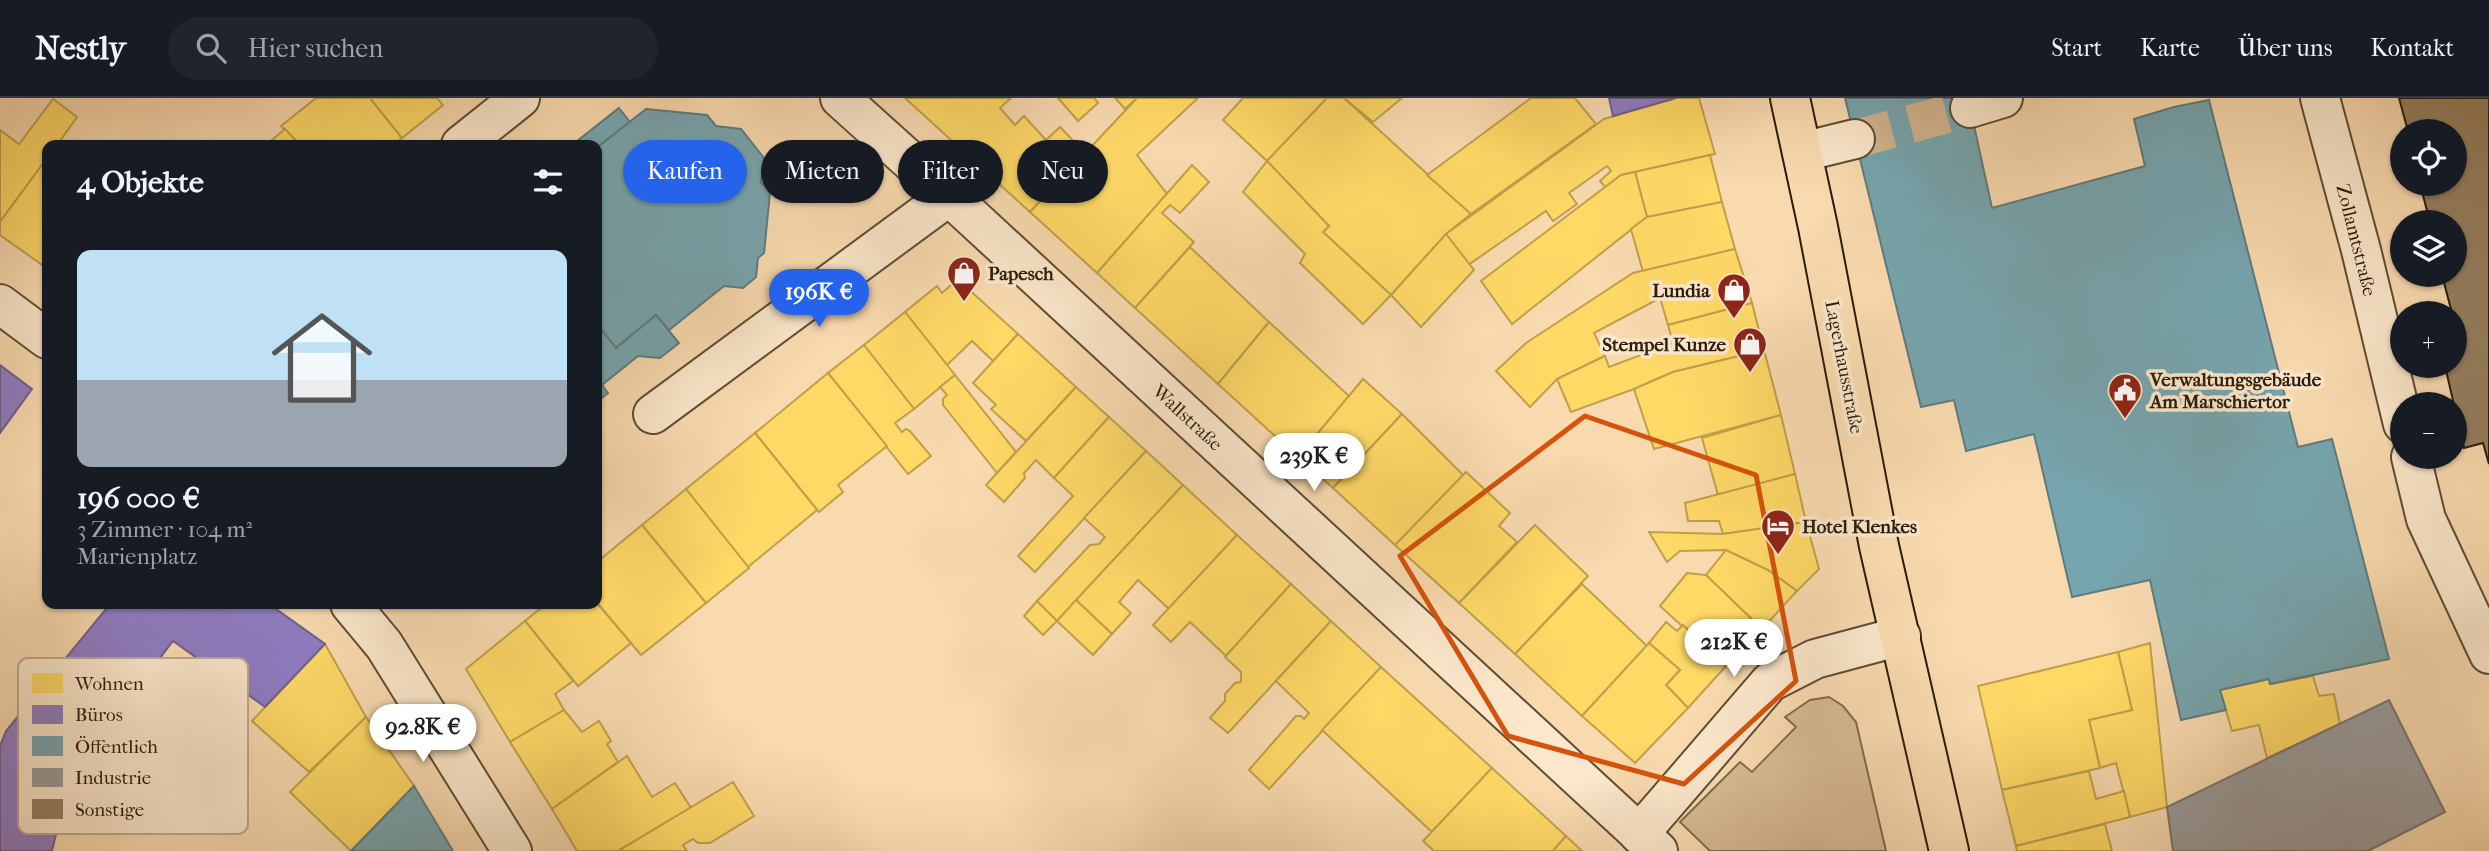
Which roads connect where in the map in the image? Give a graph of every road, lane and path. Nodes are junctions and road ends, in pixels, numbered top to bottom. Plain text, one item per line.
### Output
1 (520, 98) edge
2 (840, 98) edge
3 (1790, 98) edge
4 (2320, 98) edge
5 (1855, 139) tunnel mouth
6 (467, 140) edge
7 (898, 150) edge
8 (1802, 152) junction
9 (939, 203) edge
10 (957, 203) edge
11 (0, 304) edge
12 (42, 335) edge
13 (2395, 392) edge
14 (653, 414) dead end
15 (2414, 469) edge
16 (355, 609) edge
17 (1901, 636) junction
18 (2489, 654) edge
19 (1649, 842) edge
20 (512, 851) edge
21 (1950, 851) edge

1 - 6 street
2 - 7 street, Wallstraße
3 - 8 main road, Lagerhausstraße
4 - 13 street, Zollamtstraße
5 - 8 street
8 - 17 main road, Lagerhausstraße
9 - 14 street
10 - 19 street, Wallstraße
11 - 12 street
15 - 18 street
16 - 20 street
17 - 19 street
17 - 21 main road, Lagerhausstraße

